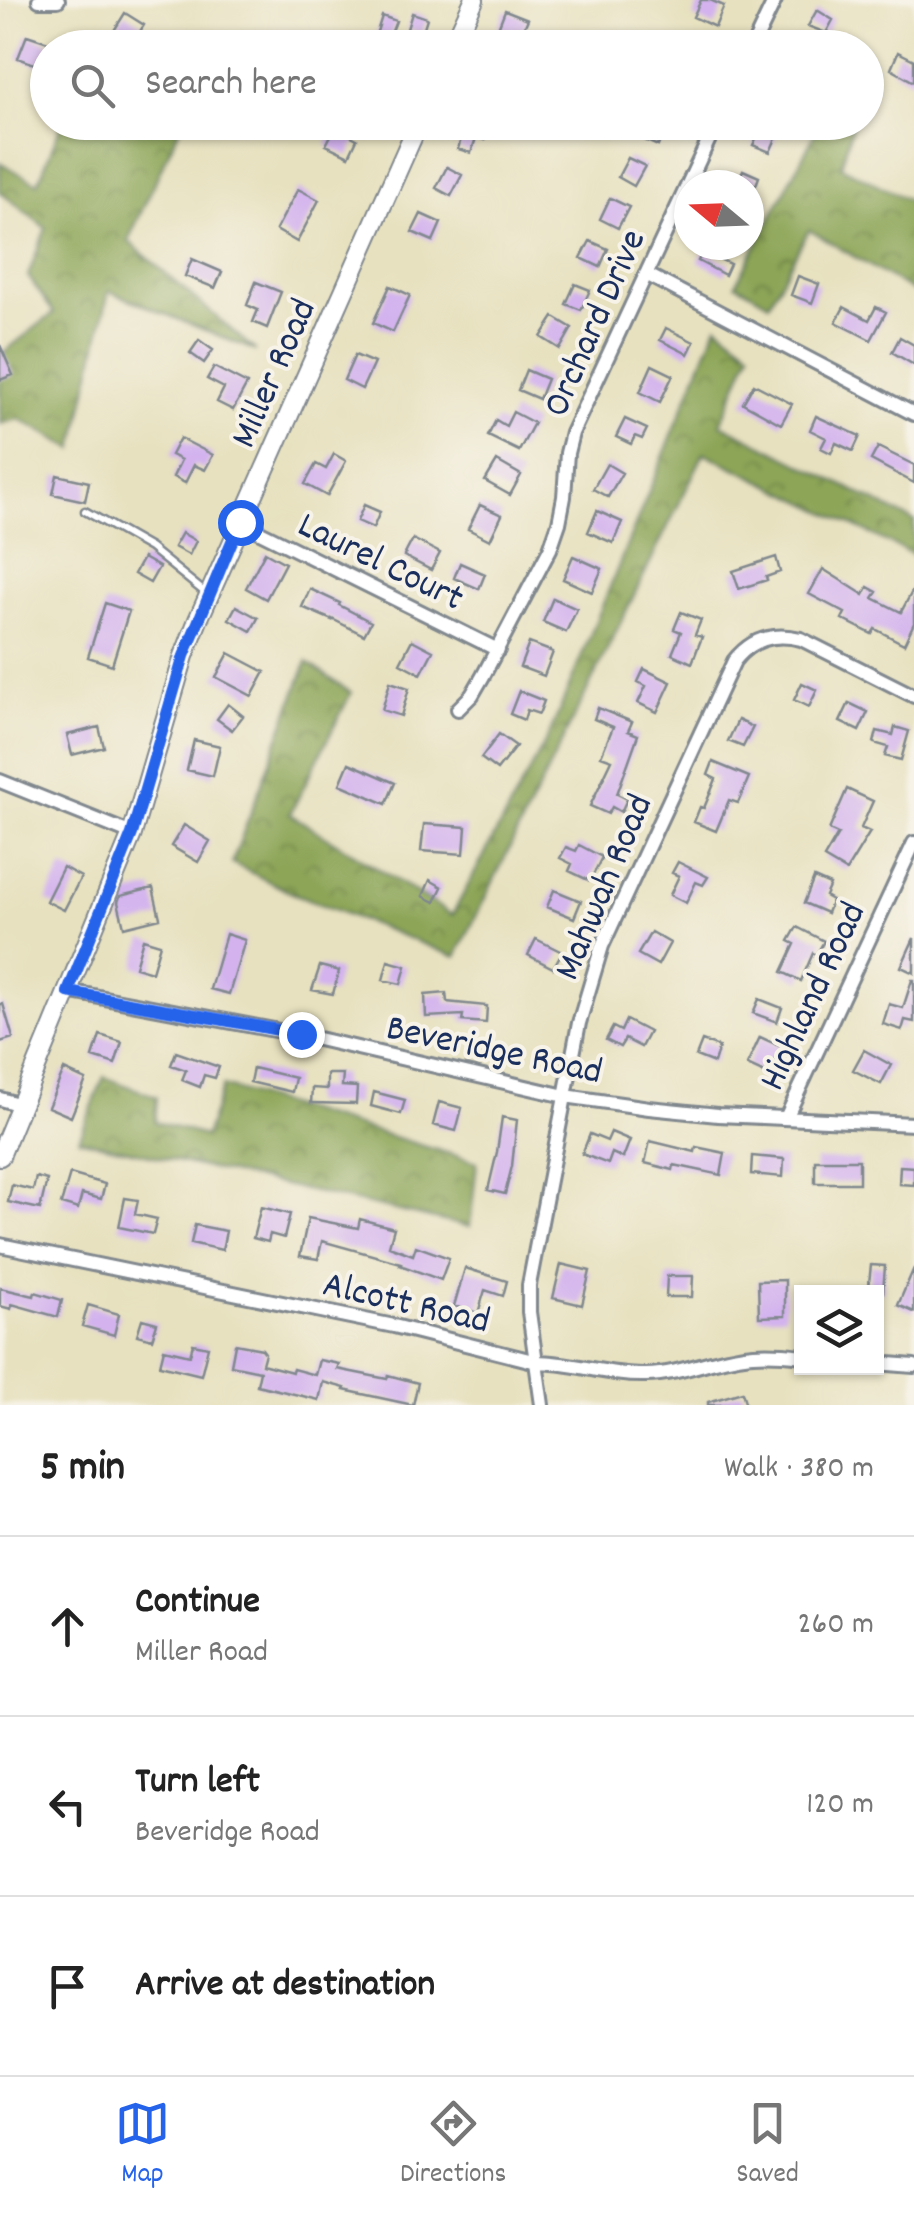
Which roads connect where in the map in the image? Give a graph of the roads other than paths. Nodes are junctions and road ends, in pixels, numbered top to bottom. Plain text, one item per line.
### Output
1 (39, 0) edge
2 (58, 0) edge
3 (474, 0) edge
4 (775, 0) edge
5 (460, 30) edge
6 (761, 30) edge
7 (411, 140) edge
8 (709, 140) edge
9 (646, 274) junction
10 (914, 414) edge
11 (85, 512) dead end
12 (240, 522) junction
13 (209, 596) junction
14 (498, 650) junction
15 (914, 696) edge
16 (458, 709) dead end
17 (0, 781) edge
18 (132, 834) junction
19 (914, 843) edge
20 (68, 992) junction
21 (565, 1096) junction
22 (0, 1098) edge
23 (21, 1105) junction
24 (786, 1118) junction
25 (914, 1124) edge
26 (0, 1156) edge
27 (0, 1246) edge
28 (794, 1356) edge
29 (538, 1362) junction
30 (884, 1364) edge
31 (914, 1366) edge
32 (542, 1405) edge

1 - 2 street
3 - 5 street
4 - 6 street
7 - 12 street, Miller Road
8 - 9 street, Orchard Drive
9 - 10 street
9 - 14 street, Orchard Drive
11 - 13 lane
12 - 13 street, Miller Road
12 - 14 street, Laurel Court
13 - 18 street, Miller Road
14 - 16 street, Orchard Drive
15 - 21 street, Mahwah Road
17 - 18 street
18 - 20 street, Miller Road
19 - 24 street, Highland Road
20 - 21 street, Beveridge Road
20 - 23 street, Miller Road
21 - 24 street, Beveridge Road
21 - 29 street, Mahwah Road
22 - 23 street
23 - 26 street, Miller Road
24 - 25 street, Beveridge Road
27 - 29 street, Alcott Road
28 - 29 street, Alcott Road
29 - 32 street, Mahwah Road
30 - 31 street

